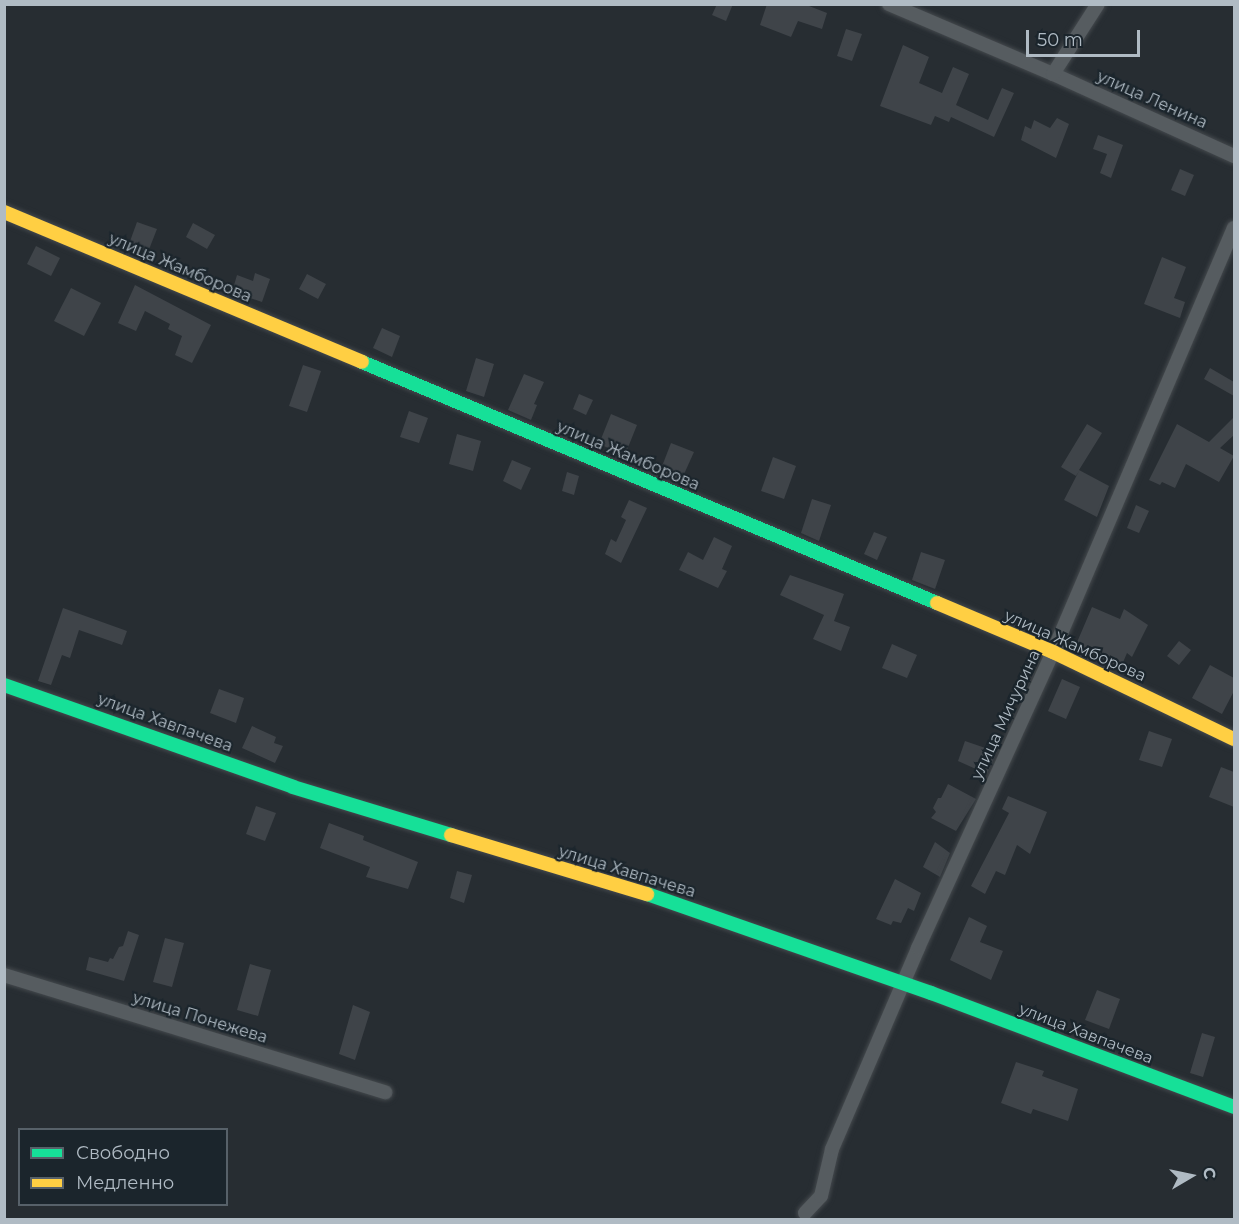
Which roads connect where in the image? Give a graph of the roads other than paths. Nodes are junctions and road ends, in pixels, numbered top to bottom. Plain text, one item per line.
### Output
1 (889, 4) edge
2 (1098, 4) edge
3 (1053, 74) junction
4 (1234, 156) edge
5 (4, 212) edge
6 (1234, 228) edge
7 (1053, 652) junction
8 (4, 685) edge
9 (1234, 739) edge
10 (4, 975) edge
11 (903, 983) junction
12 (385, 1092) dead end
13 (1234, 1107) edge
14 (806, 1213) dead end

1 - 3 street, улица Ленина
2 - 3 street
3 - 4 street, улица Ленина
5 - 7 street, улица Жамборова
6 - 7 street, улица Мичурина
7 - 9 street, улица Жамборова
7 - 11 street, улица Мичурина
8 - 11 street, улица Хавпачева
10 - 12 street, улица Понежева
11 - 13 street, улица Хавпачева
11 - 14 street, улица Мичурина

